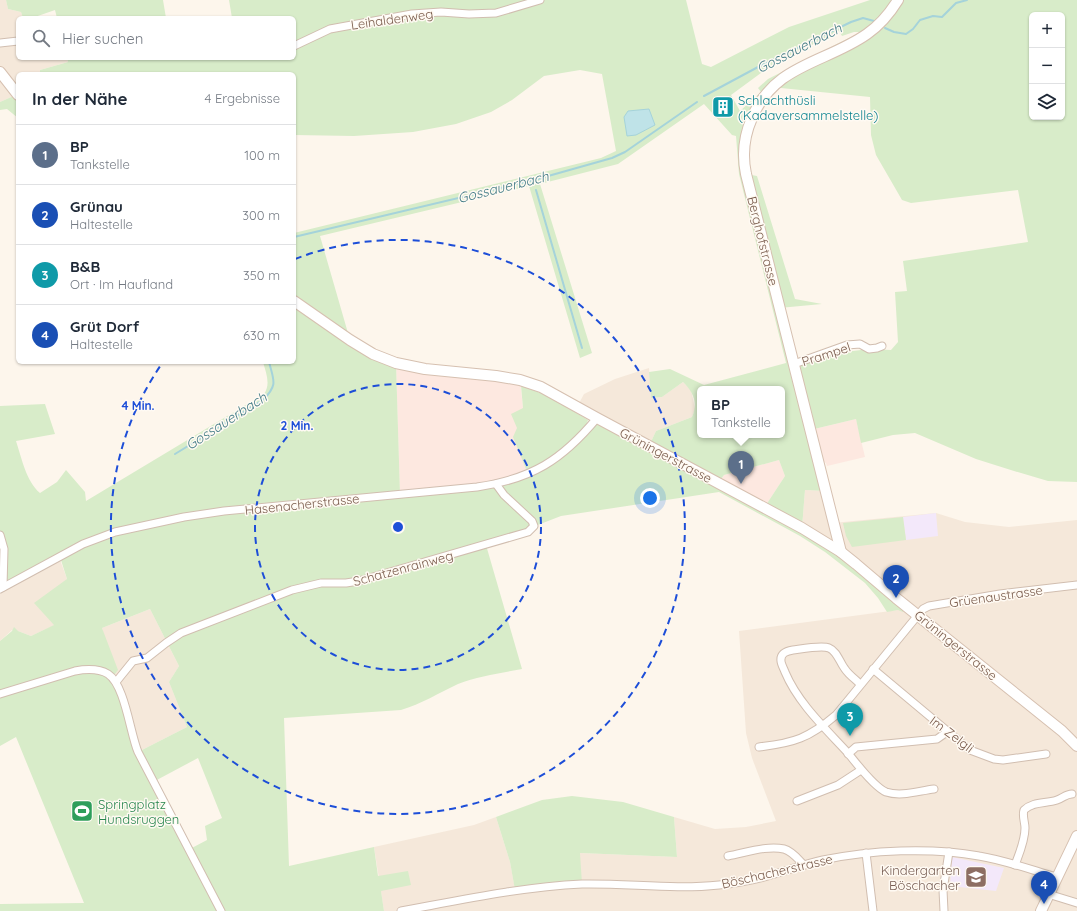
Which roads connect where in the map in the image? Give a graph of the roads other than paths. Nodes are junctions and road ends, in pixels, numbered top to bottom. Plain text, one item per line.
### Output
1 (540, 0) edge
2 (898, 0) edge
3 (16, 41) edge
4 (0, 43) edge
5 (296, 45) edge
6 (0, 72) edge
7 (16, 92) edge
8 (296, 302) edge
9 (882, 346) dead end
10 (794, 364) junction
11 (597, 418) junction
12 (496, 484) junction
13 (0, 535) edge
14 (841, 552) junction
15 (1077, 585) edge
16 (1, 588) edge
17 (918, 615) junction
18 (873, 669) junction
19 (116, 682) junction
20 (860, 684) junction
21 (0, 694) edge
22 (823, 726) junction
23 (947, 732) junction
24 (1077, 746) edge
25 (759, 747) dead end
26 (848, 754) junction
27 (1046, 754) dead end
28 (861, 770) junction
29 (934, 789) dead end
30 (1072, 794) dead end
31 (797, 801) dead end
32 (1077, 836) edge
33 (949, 852) junction
34 (866, 853) junction
35 (728, 856) dead end
36 (804, 865) junction
37 (1015, 866) junction
38 (1056, 877) junction
39 (1048, 894) junction
40 (1077, 903) edge
41 (221, 911) edge
42 (401, 911) edge
43 (873, 911) edge
44 (944, 911) edge
45 (1041, 911) edge

1 - 5 street, Leihaldenweg
2 - 10 main road, Berghofstrasse
3 - 4 street
6 - 7 main road
8 - 11 main road, Grüningerstrasse
9 - 10 street, Prampel
10 - 14 main road, Berghofstrasse
11 - 12 street, Hasenacherstrasse
11 - 14 main road, Grüningerstrasse
12 - 16 street, Hasenacherstrasse
12 - 19 street, Schatzenrainweg
13 - 16 street
14 - 17 main road, Grüningerstrasse
15 - 17 street, Grüenaustrasse
17 - 18 street, Grüenaustrasse
17 - 24 main road, Grüningerstrasse
18 - 20 street, Grüenaustrasse
18 - 23 street, Im Zelgli
19 - 21 street
19 - 41 street
20 - 22 street, Grüenaustrasse
20 - 22 street
22 - 25 street, Grüenaustrasse
22 - 26 street
23 - 26 street
23 - 27 street, Im Zelgli
26 - 28 street
28 - 29 street
28 - 31 street
30 - 37 street
32 - 38 main road
33 - 34 street, Böschacherstrasse
33 - 37 street, Böschacherstrasse
33 - 44 street
34 - 36 street, Böschacherstrasse
34 - 43 street
35 - 36 street
36 - 42 street, Böschacherstrasse
37 - 38 street, Böschacherstrasse
38 - 39 main road
39 - 40 street
39 - 45 main road

